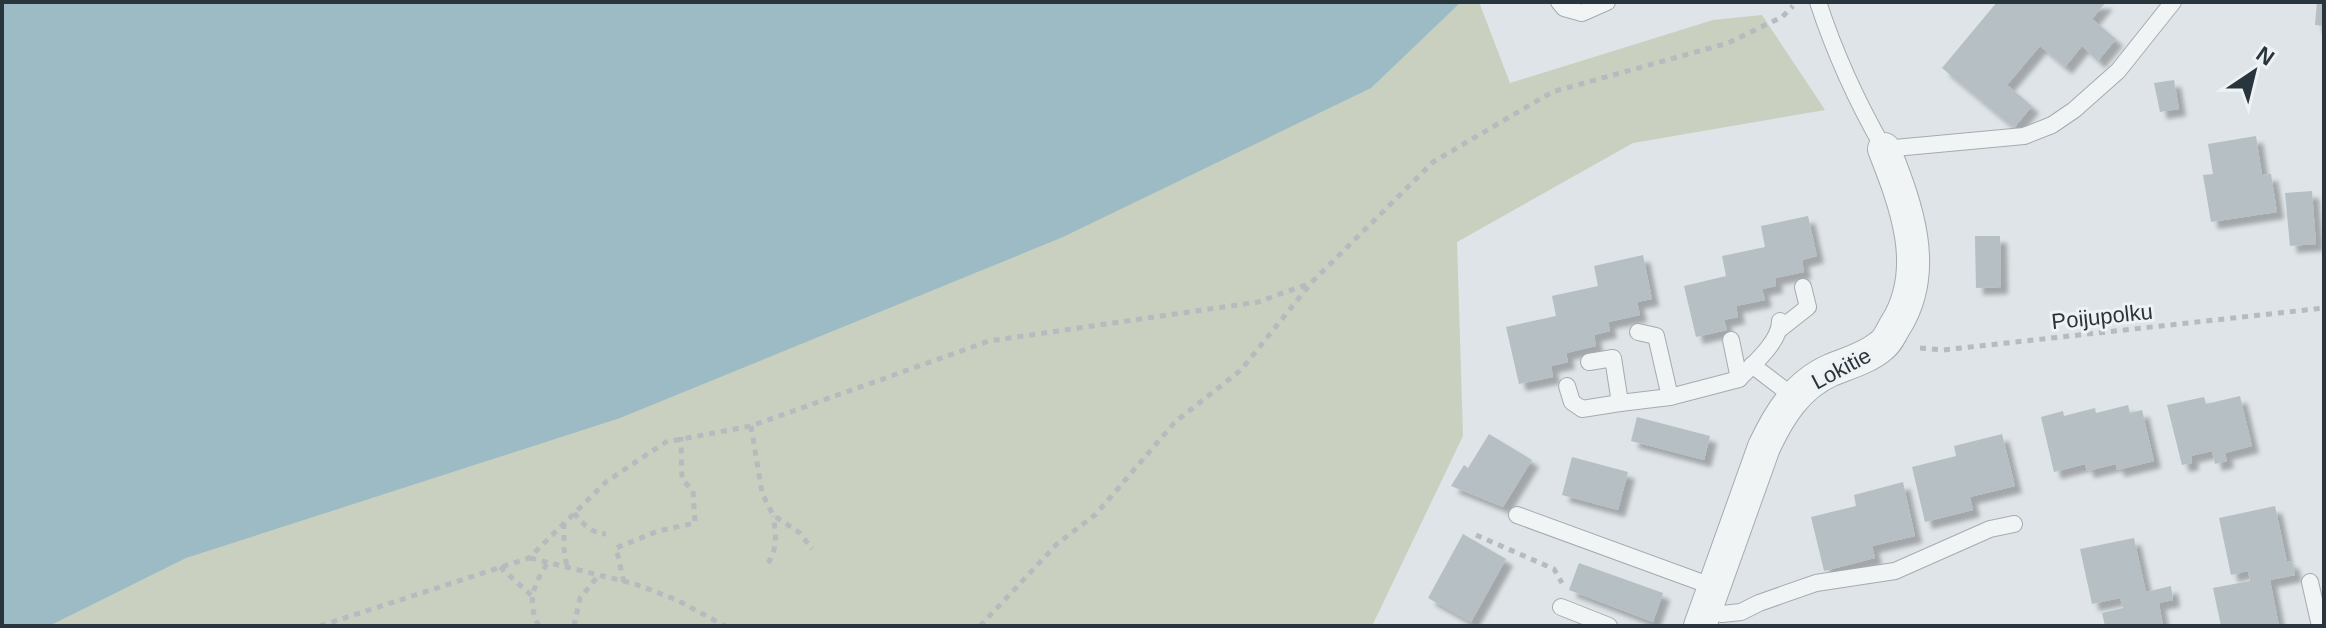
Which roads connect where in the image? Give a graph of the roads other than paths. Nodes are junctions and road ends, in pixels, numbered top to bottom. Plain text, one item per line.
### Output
1 (1559, 2) edge
2 (1607, 2) edge
3 (1818, 2) edge
4 (2173, 2) edge
5 (1884, 149) junction
6 (1803, 287) dead end
7 (1638, 332) dead end
8 (1731, 340) dead end
9 (1589, 362) dead end
10 (1752, 365) junction
11 (1739, 379) junction
12 (1567, 386) dead end
13 (1670, 397) junction
14 (1794, 397) junction
15 (1620, 403) junction
16 (1517, 515) dead end
17 (2014, 524) dead end
18 (2310, 582) dead end
19 (1561, 607) road end
20 (1707, 607) edge
21 (1609, 626) edge
22 (2320, 626) edge

1 - 2 lane
3 - 5 lane
4 - 5 lane
5 - 14 street, Lokitie
6 - 10 lane
7 - 13 lane
8 - 11 lane
9 - 15 lane
10 - 11 lane
10 - 14 lane
11 - 13 lane
12 - 15 lane
13 - 15 lane
14 - 20 street, Lokitie
16 - 20 lane
17 - 20 lane
18 - 22 lane
19 - 21 lane

